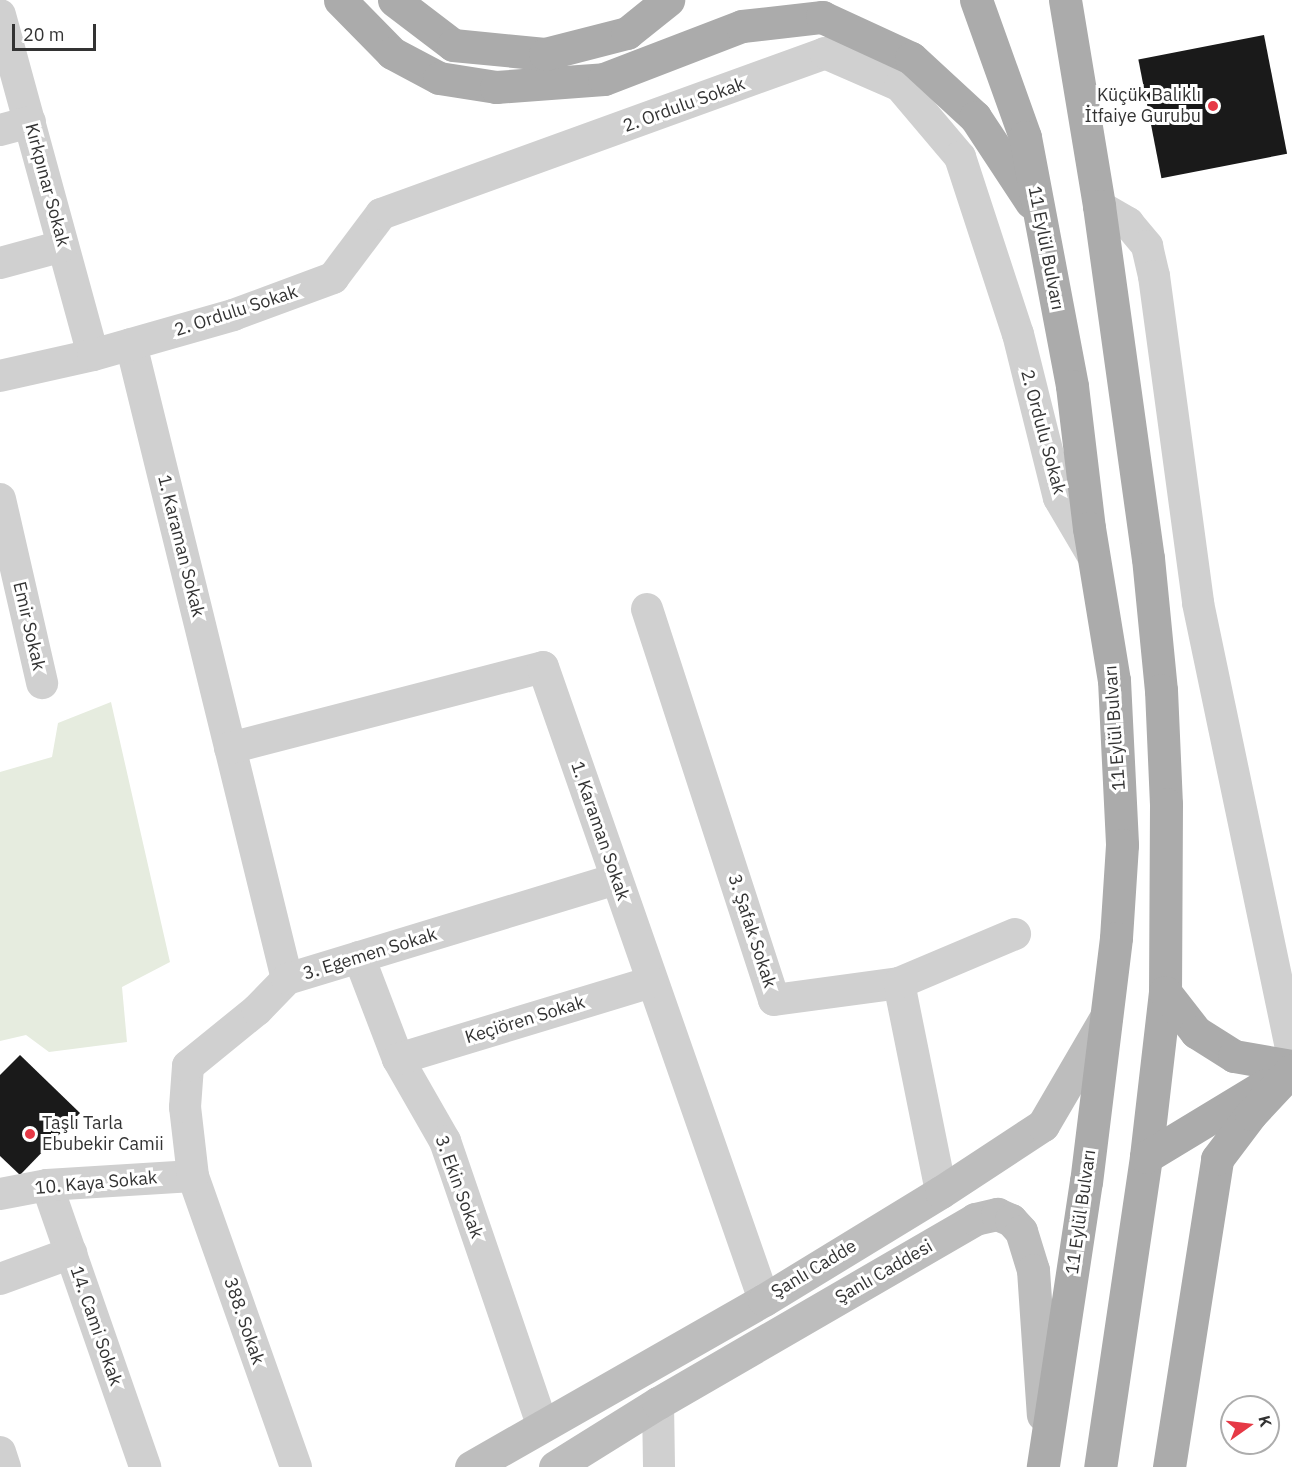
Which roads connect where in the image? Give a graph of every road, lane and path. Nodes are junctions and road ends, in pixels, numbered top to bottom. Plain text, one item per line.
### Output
1 (340, 0) edge
2 (394, 0) edge
3 (668, 0) edge
4 (976, 0) edge
5 (1065, 0) edge
6 (0, 15) edge
7 (30, 122) junction
8 (0, 130) edge
9 (1099, 206) junction
10 (1040, 215) junction
11 (63, 246) junction
12 (0, 263) edge
13 (131, 344) junction
14 (93, 354) junction
15 (0, 376) edge
16 (0, 499) edge
17 (1094, 558) junction
18 (646, 609) dead end
19 (42, 683) dead end
20 (230, 748) junction
21 (616, 879) junction
22 (1015, 934) dead end
23 (358, 957) junction
24 (287, 979) junction
25 (652, 982) junction
26 (898, 983) junction
27 (1165, 992) junction
28 (1106, 1017) junction
29 (1292, 1052) edge
30 (398, 1059) junction
31 (1292, 1068) edge
32 (1146, 1157) junction
33 (193, 1176) junction
34 (47, 1185) junction
35 (941, 1191) junction
36 (0, 1194) edge
37 (71, 1253) junction
38 (0, 1279) edge
39 (764, 1300) junction
40 (658, 1403) junction
41 (542, 1424) junction
42 (0, 1452) edge
43 (1044, 1460) edge
44 (5, 1467) edge
45 (145, 1467) edge
46 (296, 1467) edge
47 (471, 1467) edge
48 (555, 1467) edge
49 (659, 1467) edge
50 (1100, 1467) edge
51 (1168, 1467) edge

1 - 10 main road
2 - 3 main road
4 - 10 main road, 11 Eylül Bulvarı
5 - 9 main road
6 - 7 street, Kırkpınar Sokak
7 - 8 street
7 - 11 street, Kırkpınar Sokak
9 - 27 main road
9 - 29 street
10 - 17 main road, 11 Eylül Bulvarı
11 - 12 street
11 - 14 street, Kırkpınar Sokak
13 - 14 street, 2. Ordulu Sokak
13 - 17 street, 2. Ordulu Sokak
13 - 20 street, 1. Karaman Sokak
14 - 15 street, 2. Ordulu Sokak
16 - 19 street, Emir Sokak
17 - 28 main road, 11 Eylül Bulvarı
18 - 26 street, 3. Şafak Sokak
20 - 21 street, 1. Karaman Sokak
20 - 24 street, 1. Karaman Sokak
21 - 23 street, 3. Egemen Sokak
21 - 25 street, 1. Karaman Sokak
22 - 26 street
23 - 24 street, 3. Egemen Sokak
23 - 30 street, 3. Ekin Sokak
24 - 33 street, 3. Egemen Sokak
25 - 30 street, Keçiören Sokak
25 - 39 street, 1. Karaman Sokak
26 - 35 street
27 - 31 main road
27 - 32 main road
28 - 35 main road, Şanlı Cadde
28 - 43 main road, 11 Eylül Bulvarı
30 - 41 street, 3. Ekin Sokak
31 - 32 main road
31 - 51 main road
32 - 50 main road
33 - 34 street, 10. Kaya Sokak
33 - 46 street, 388. Sokak
34 - 36 street, 10. Kaya Sokak
34 - 37 street, 14. Cami Sokak
35 - 39 main road, Şanlı Cadde
37 - 38 street
37 - 45 street, 14. Cami Sokak
39 - 41 main road, Şanlı Cadde
40 - 43 main road, Şanlı Caddesi
40 - 48 main road, Şanlı Caddesi
40 - 49 street
41 - 47 main road, Şanlı Cadde
42 - 44 street

